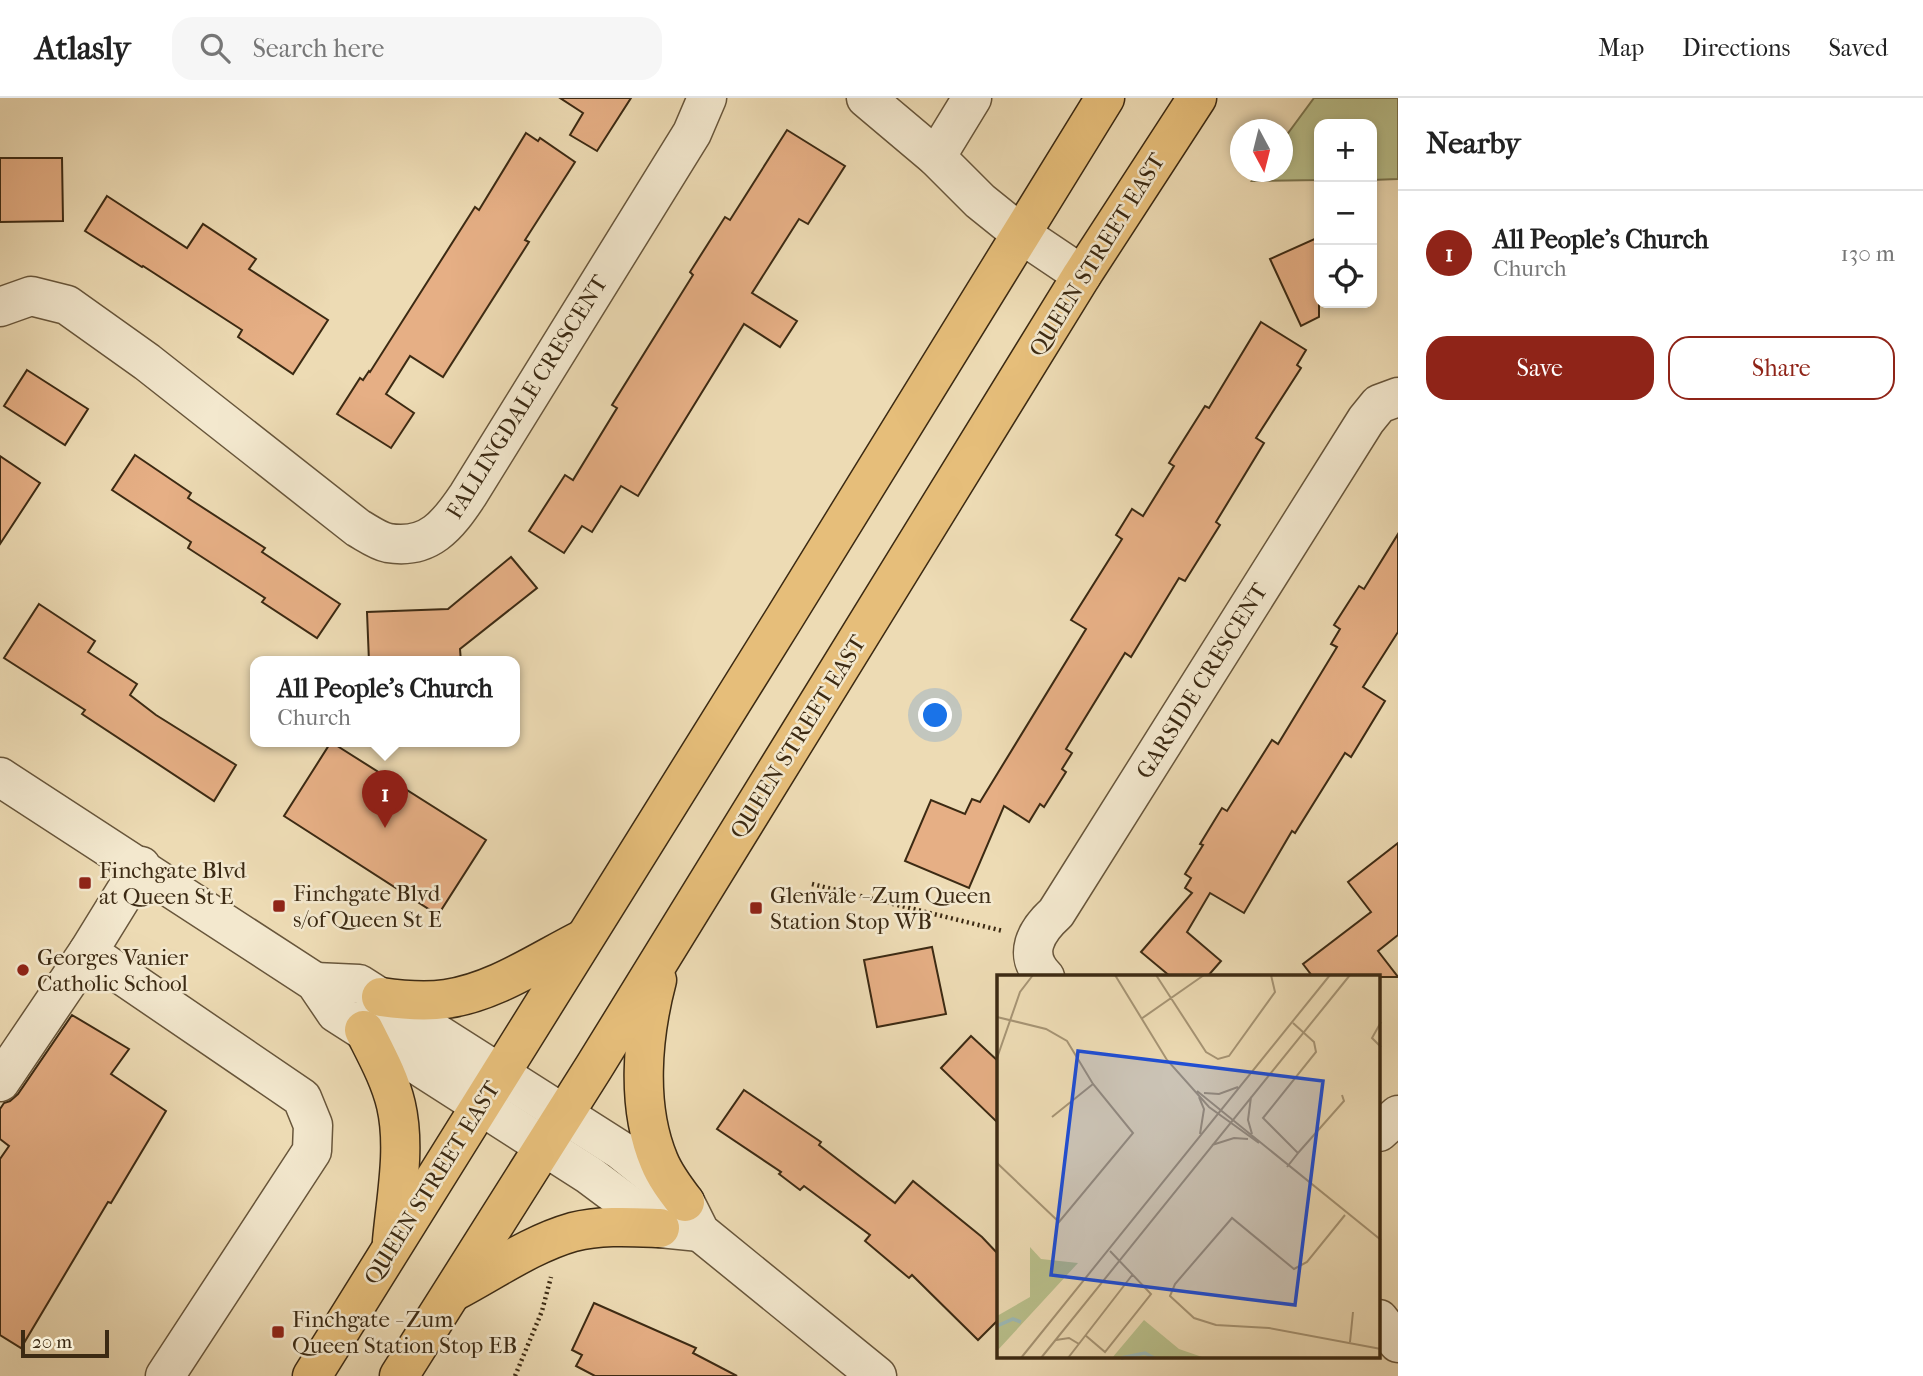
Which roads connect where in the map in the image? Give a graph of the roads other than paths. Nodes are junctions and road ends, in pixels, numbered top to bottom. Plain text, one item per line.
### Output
1 (707, 98) edge
2 (866, 98) edge
3 (972, 98) edge
4 (1105, 98) edge
5 (1197, 98) edge
6 (936, 157) junction
7 (1021, 234) junction
8 (1082, 275) junction
9 (0, 307) edge
10 (1398, 397) edge
11 (0, 777) edge
12 (141, 866) junction
13 (583, 939) junction
14 (88, 952) junction
15 (665, 952) junction
16 (1043, 975) edge
17 (372, 1014) junction
18 (501, 1073) junction
19 (0, 1082) edge
20 (481, 1105) junction
21 (565, 1115) junction
22 (1398, 1115) edge
23 (1380, 1131) edge
24 (544, 1147) junction
25 (682, 1220) junction
26 (391, 1249) junction
27 (450, 1294) junction
28 (1380, 1320) edge
29 (1398, 1343) edge
30 (165, 1376) edge
31 (312, 1376) edge
32 (399, 1376) edge
33 (877, 1376) edge

1 - 9 street, FALLINGDALE CRESCENT
2 - 6 street
3 - 6 street
4 - 7 main road, QUEEN STREET EAST
5 - 8 main road, QUEEN STREET EAST
6 - 7 street
7 - 8 street
7 - 13 main road, QUEEN STREET EAST
8 - 15 main road, QUEEN STREET EAST
10 - 16 street, GARSIDE CRESCENT
11 - 12 street
12 - 14 street
12 - 17 street
13 - 17 main road
13 - 18 main road, QUEEN STREET EAST
14 - 19 street
14 - 30 street
15 - 21 main road, QUEEN STREET EAST
15 - 25 main road
17 - 18 street
17 - 20 street
17 - 26 main road
18 - 20 main road, QUEEN STREET EAST
18 - 21 street
20 - 24 street
20 - 26 main road, QUEEN STREET EAST
21 - 24 main road, QUEEN STREET EAST
21 - 25 street
22 - 23 street
24 - 25 street
24 - 27 main road, QUEEN STREET EAST
25 - 27 main road
25 - 33 street
26 - 31 main road, QUEEN STREET EAST
27 - 32 main road, QUEEN STREET EAST
28 - 29 street

